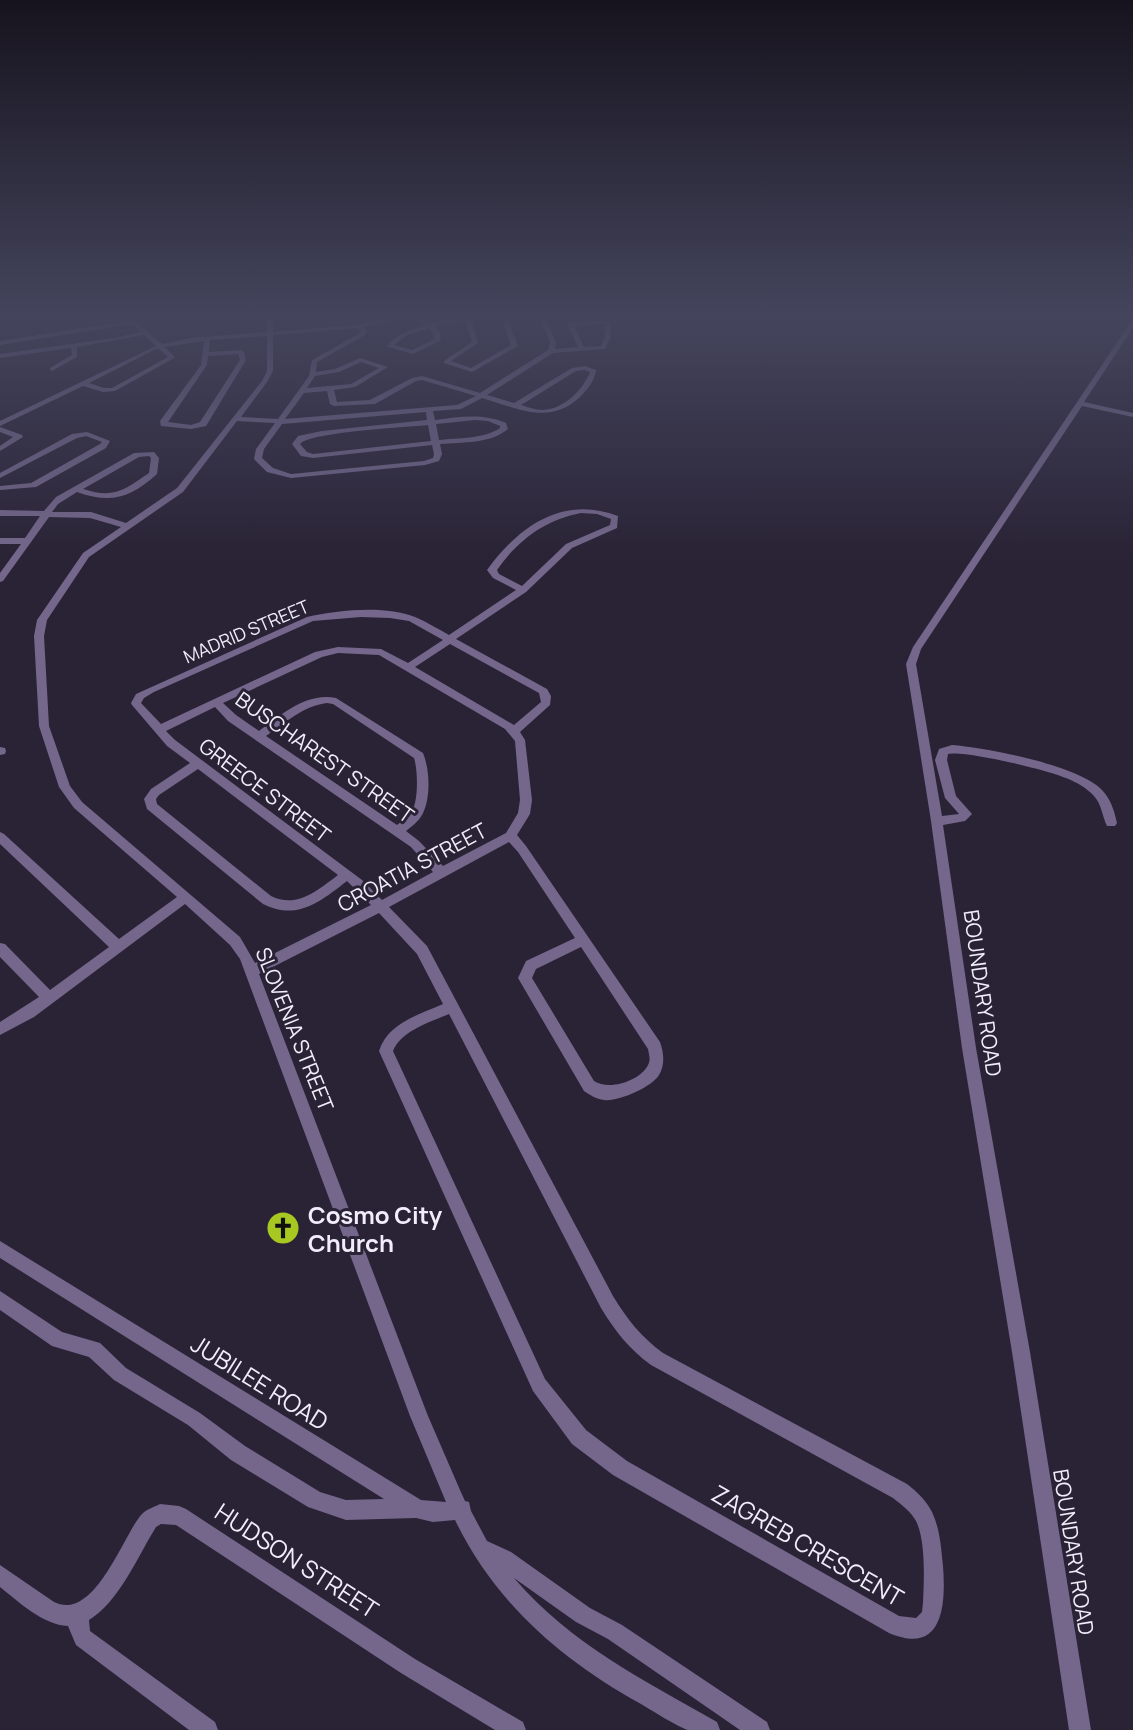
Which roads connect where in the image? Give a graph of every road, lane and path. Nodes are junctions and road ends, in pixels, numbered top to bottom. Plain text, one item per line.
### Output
1 (58, 396) edge
2 (181, 396) edge
3 (220, 396) edge
4 (253, 396) edge
5 (298, 396) edge
6 (331, 396) edge
7 (384, 396) edge
8 (481, 396) edge
9 (484, 396) edge
10 (530, 396) edge
11 (574, 396) edge
12 (1085, 396) edge
13 (1080, 403) junction
14 (515, 405) junction
15 (429, 410) junction
16 (1133, 415) edge
17 (235, 419) junction
18 (279, 422) junction
19 (436, 422) junction
20 (0, 426) edge
21 (436, 442) junction
22 (0, 449) edge
23 (0, 476) edge
24 (0, 488) edge
25 (76, 489) junction
26 (0, 513) edge
27 (45, 514) junction
28 (125, 526) junction
29 (0, 541) edge
30 (26, 541) junction
31 (0, 579) edge
32 (523, 590) junction
33 (449, 640) junction
34 (409, 667) junction
35 (138, 698) joint
36 (216, 702) junction
37 (158, 730) junction
38 (515, 730) junction
39 (258, 736) junction
40 (197, 764) junction
41 (937, 821) junction
42 (1111, 823) dead end
43 (398, 831) junction
44 (510, 836) junction
45 (0, 837) edge
46 (442, 873) junction
47 (346, 875) junction
48 (186, 897) junction
49 (379, 907) junction
50 (583, 940) junction
51 (118, 947) junction
52 (0, 948) edge
53 (252, 971) junction
54 (49, 998) junction
55 (452, 1006) junction
56 (0, 1029) edge
57 (0, 1249) edge
58 (0, 1300) edge
59 (416, 1508) junction
60 (462, 1509) junction
61 (482, 1548) junction
62 (0, 1575) edge
63 (79, 1615) junction
64 (207, 1730) edge
65 (515, 1730) edge
66 (709, 1730) edge
67 (759, 1730) edge
68 (1080, 1730) edge

1 - 20 street
2 - 3 street
4 - 17 street, SLOVENIA STREET
5 - 18 street
6 - 7 street
8 - 15 street
9 - 14 street
10 - 14 street
11 - 14 street
12 - 13 street, BOUNDARY ROAD
13 - 16 street
13 - 41 street, BOUNDARY ROAD
15 - 18 street
15 - 19 street
17 - 18 street
17 - 28 street, SLOVENIA STREET
18 - 21 street
19 - 21 street
19 - 21 street
19 - 21 street
20 - 22 street
23 - 24 street
25 - 25 street
25 - 27 street
26 - 27 street
27 - 28 street
27 - 30 street
28 - 48 street, SLOVENIA STREET
29 - 30 street
30 - 31 street
32 - 32 street
32 - 33 street
33 - 34 street
33 - 35 street, MADRID STREET
33 - 38 street, MADRID STREET
34 - 36 street
34 - 38 street
35 - 37 street, GREECE STREET
36 - 37 street
36 - 39 street, BUSCHAREST STREET
37 - 40 street, GREECE STREET
38 - 44 street, CROATIA STREET
39 - 43 street, BUSCHAREST STREET
39 - 43 street
40 - 47 street, GREECE STREET
40 - 47 street
41 - 42 street
41 - 68 street, BOUNDARY ROAD
43 - 46 street, BUSCHAREST STREET
44 - 46 street, CROATIA STREET
44 - 50 street
45 - 51 street
46 - 49 street, CROATIA STREET
47 - 49 street, GREECE STREET
48 - 51 street
48 - 53 street, SLOVENIA STREET
49 - 53 street, CROATIA STREET
49 - 55 street, ZAGREB CRESCENT
50 - 50 street
51 - 54 street
52 - 54 street
53 - 60 street, SLOVENIA STREET
54 - 56 street
55 - 55 street, ZAGREB CRESCENT
57 - 59 street, JUBILEE ROAD
58 - 59 street
59 - 60 street, JUBILEE ROAD
60 - 61 street
61 - 66 street
61 - 67 street
62 - 63 street
63 - 64 street
63 - 65 street, HUDSON STREET

